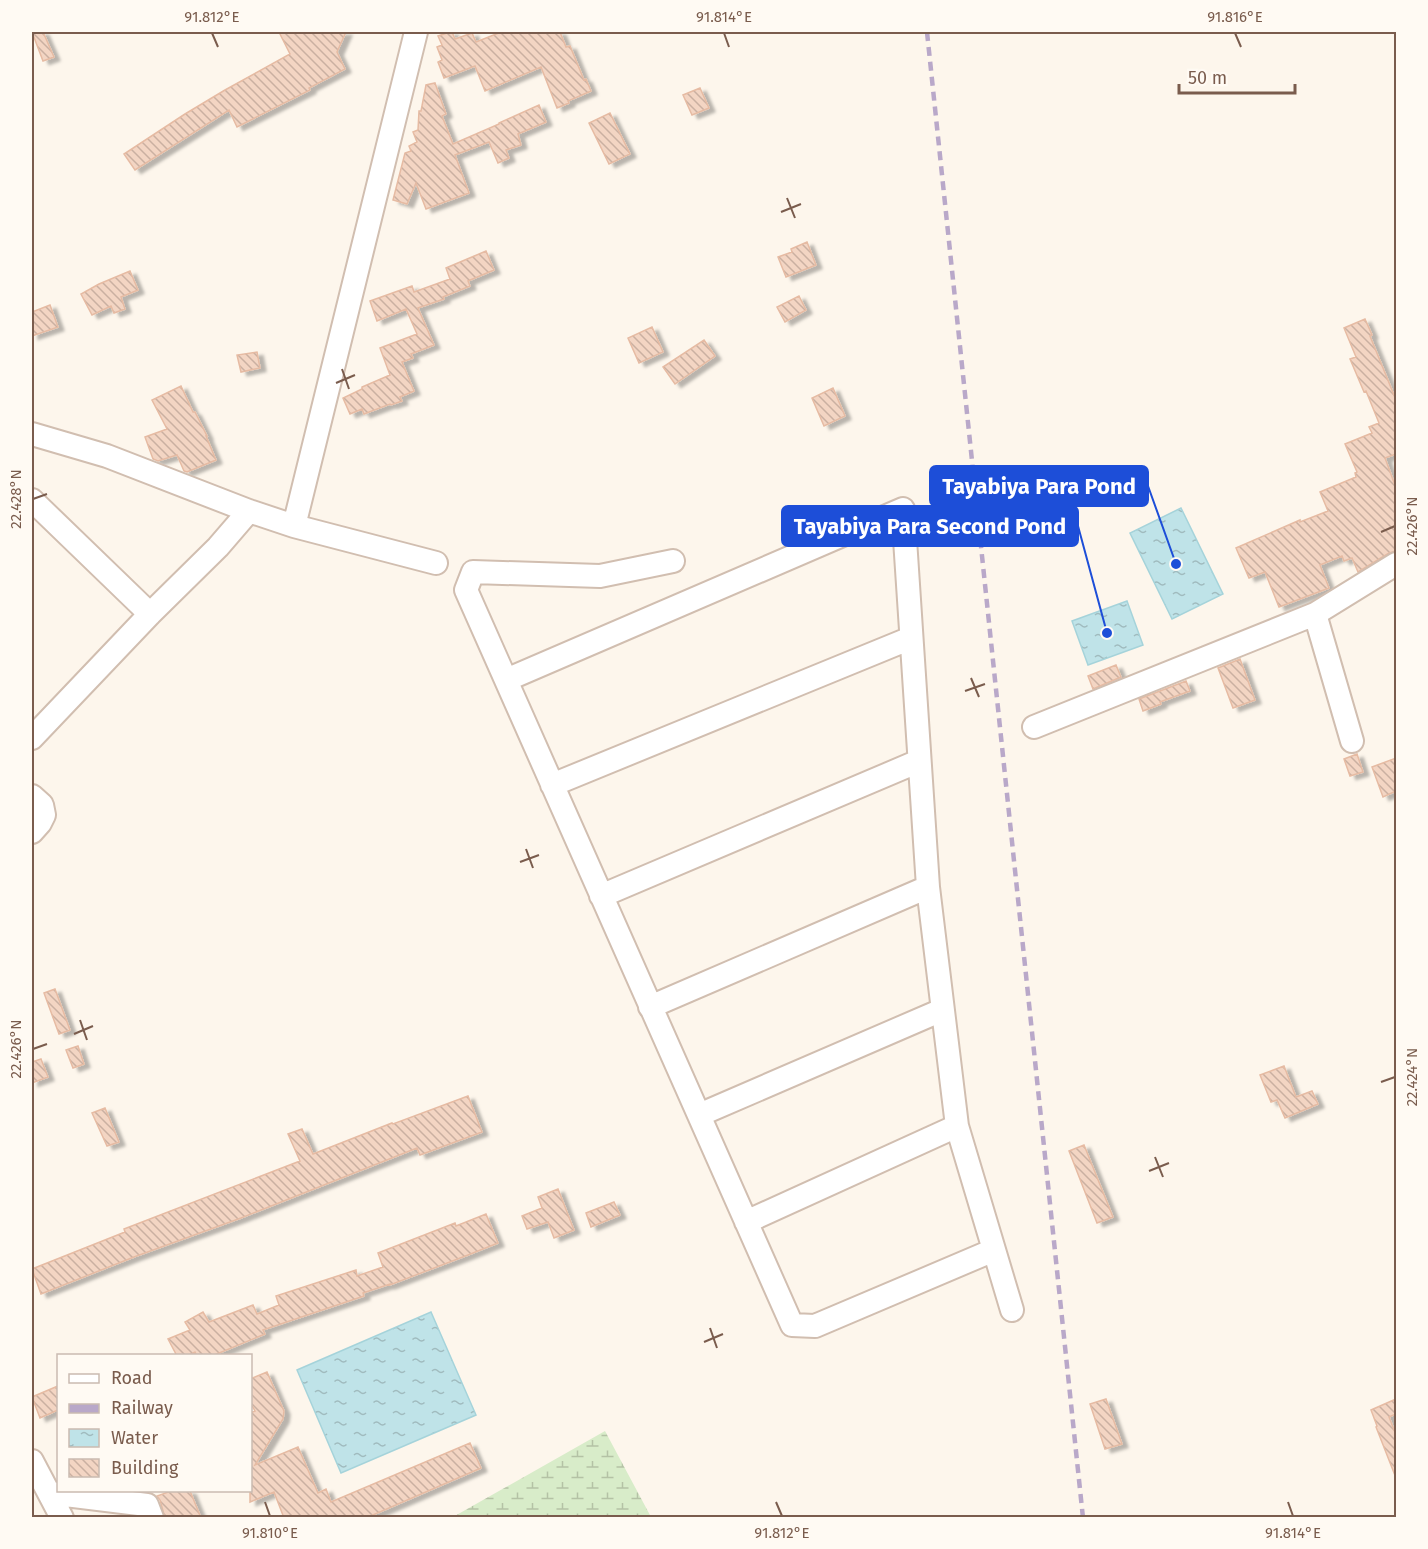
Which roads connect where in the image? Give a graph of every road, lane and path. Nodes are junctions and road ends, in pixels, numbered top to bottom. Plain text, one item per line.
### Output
1 (416, 32) edge
2 (32, 434) edge
3 (32, 500) edge
4 (249, 511) junction
5 (294, 526) junction
6 (673, 561) dead end
7 (436, 563) dead end
8 (1396, 564) edge
9 (150, 614) junction
10 (1315, 614) junction
11 (911, 638) junction
12 (506, 680) junction
13 (1034, 727) dead end
14 (32, 738) edge
15 (1352, 741) dead end
16 (919, 761) junction
17 (552, 785) junction
18 (32, 796) edge
19 (32, 832) edge
20 (928, 887) junction
21 (602, 896) junction
22 (650, 1007) junction
23 (942, 1010) junction
24 (699, 1115) junction
25 (957, 1126) junction
26 (746, 1222) junction
27 (994, 1250) junction
28 (1012, 1310) dead end
29 (32, 1461) edge
30 (49, 1493) junction
31 (63, 1518) edge
32 (152, 1518) edge

1 - 5 street
2 - 4 street
3 - 9 street
4 - 5 street
4 - 9 street
5 - 7 street
6 - 12 street
8 - 10 street
9 - 14 street
10 - 13 street
10 - 15 street
11 - 12 street
11 - 16 street
11 - 17 street
12 - 17 street
16 - 20 street
16 - 21 street
17 - 21 street
18 - 19 street
20 - 22 street
20 - 23 street
21 - 22 street
22 - 24 street
23 - 24 street
23 - 25 street
24 - 26 street
25 - 26 street
25 - 27 street
26 - 27 street
27 - 28 street
29 - 30 street
30 - 31 street
30 - 32 street

